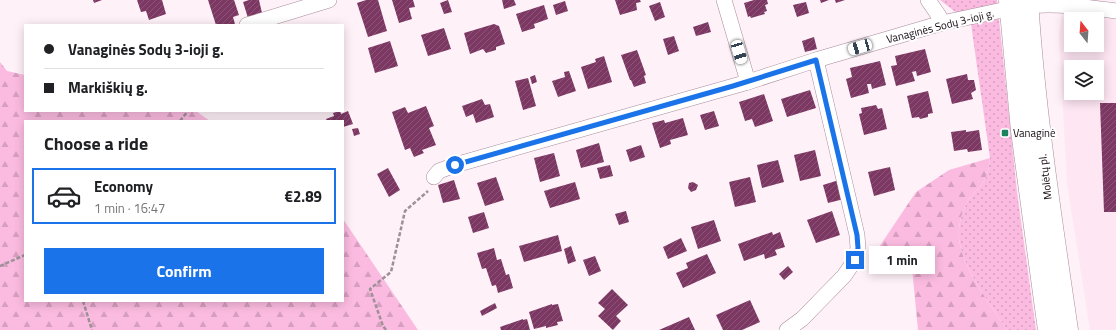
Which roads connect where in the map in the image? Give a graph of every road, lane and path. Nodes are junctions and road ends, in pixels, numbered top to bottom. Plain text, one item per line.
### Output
1 (329, 0) edge
2 (724, 0) edge
3 (928, 0) edge
4 (1019, 4) edge
5 (1116, 11) edge
6 (942, 23) junction
7 (250, 24) edge
8 (816, 60) junction
9 (748, 82) junction
10 (187, 112) edge
11 (181, 120) edge
12 (431, 184) joint
13 (24, 255) edge
14 (0, 266) edge
15 (83, 302) edge
16 (92, 330) edge
17 (386, 330) edge
18 (787, 330) edge
19 (1049, 330) edge
20 (1067, 330) edge

1 - 7 street
2 - 9 street
3 - 6 street
4 - 5 street, Vanaginės Sodų 3-ioji g.
4 - 6 street, Vanaginės Sodų 3-ioji g.
4 - 19 highway, Molėtų pl.
4 - 20 highway, Molėtų pl.
6 - 8 street, Vanaginės Sodų 3-ioji g.
8 - 9 street, Vanaginės Sodų 3-ioji g.
8 - 18 street
9 - 12 street, Vanaginės Sodų 3-ioji g.
10 - 11 path
12 - 17 path
13 - 14 path
15 - 16 path

